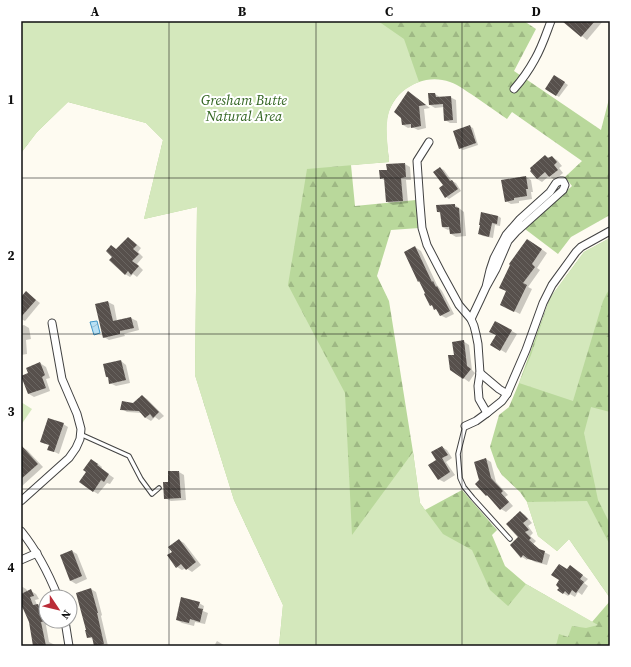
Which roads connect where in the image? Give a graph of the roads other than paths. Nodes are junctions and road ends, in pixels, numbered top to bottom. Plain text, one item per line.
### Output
1 (551, 21) edge
2 (514, 89) dead end
3 (430, 142) dead end
4 (610, 231) edge
5 (486, 287) junction
6 (470, 319) junction
7 (52, 323) dead end
8 (480, 372) junction
9 (507, 394) junction
10 (487, 413) junction
11 (465, 426) joint
12 (80, 434) junction
13 (159, 488) dead end
14 (21, 501) edge
15 (21, 531) edge
16 (510, 539) dead end
17 (37, 553) junction
18 (21, 560) edge
19 (55, 589) edge
20 (66, 629) edge
21 (69, 646) edge

1 - 2 street
3 - 6 street
4 - 9 street
5 - 5 street
5 - 6 street
6 - 8 street
7 - 12 street
8 - 9 street
8 - 10 street
9 - 10 street
10 - 11 street
11 - 16 lane
12 - 13 lane
12 - 14 street
15 - 17 street
17 - 18 street
17 - 19 street
20 - 21 street

